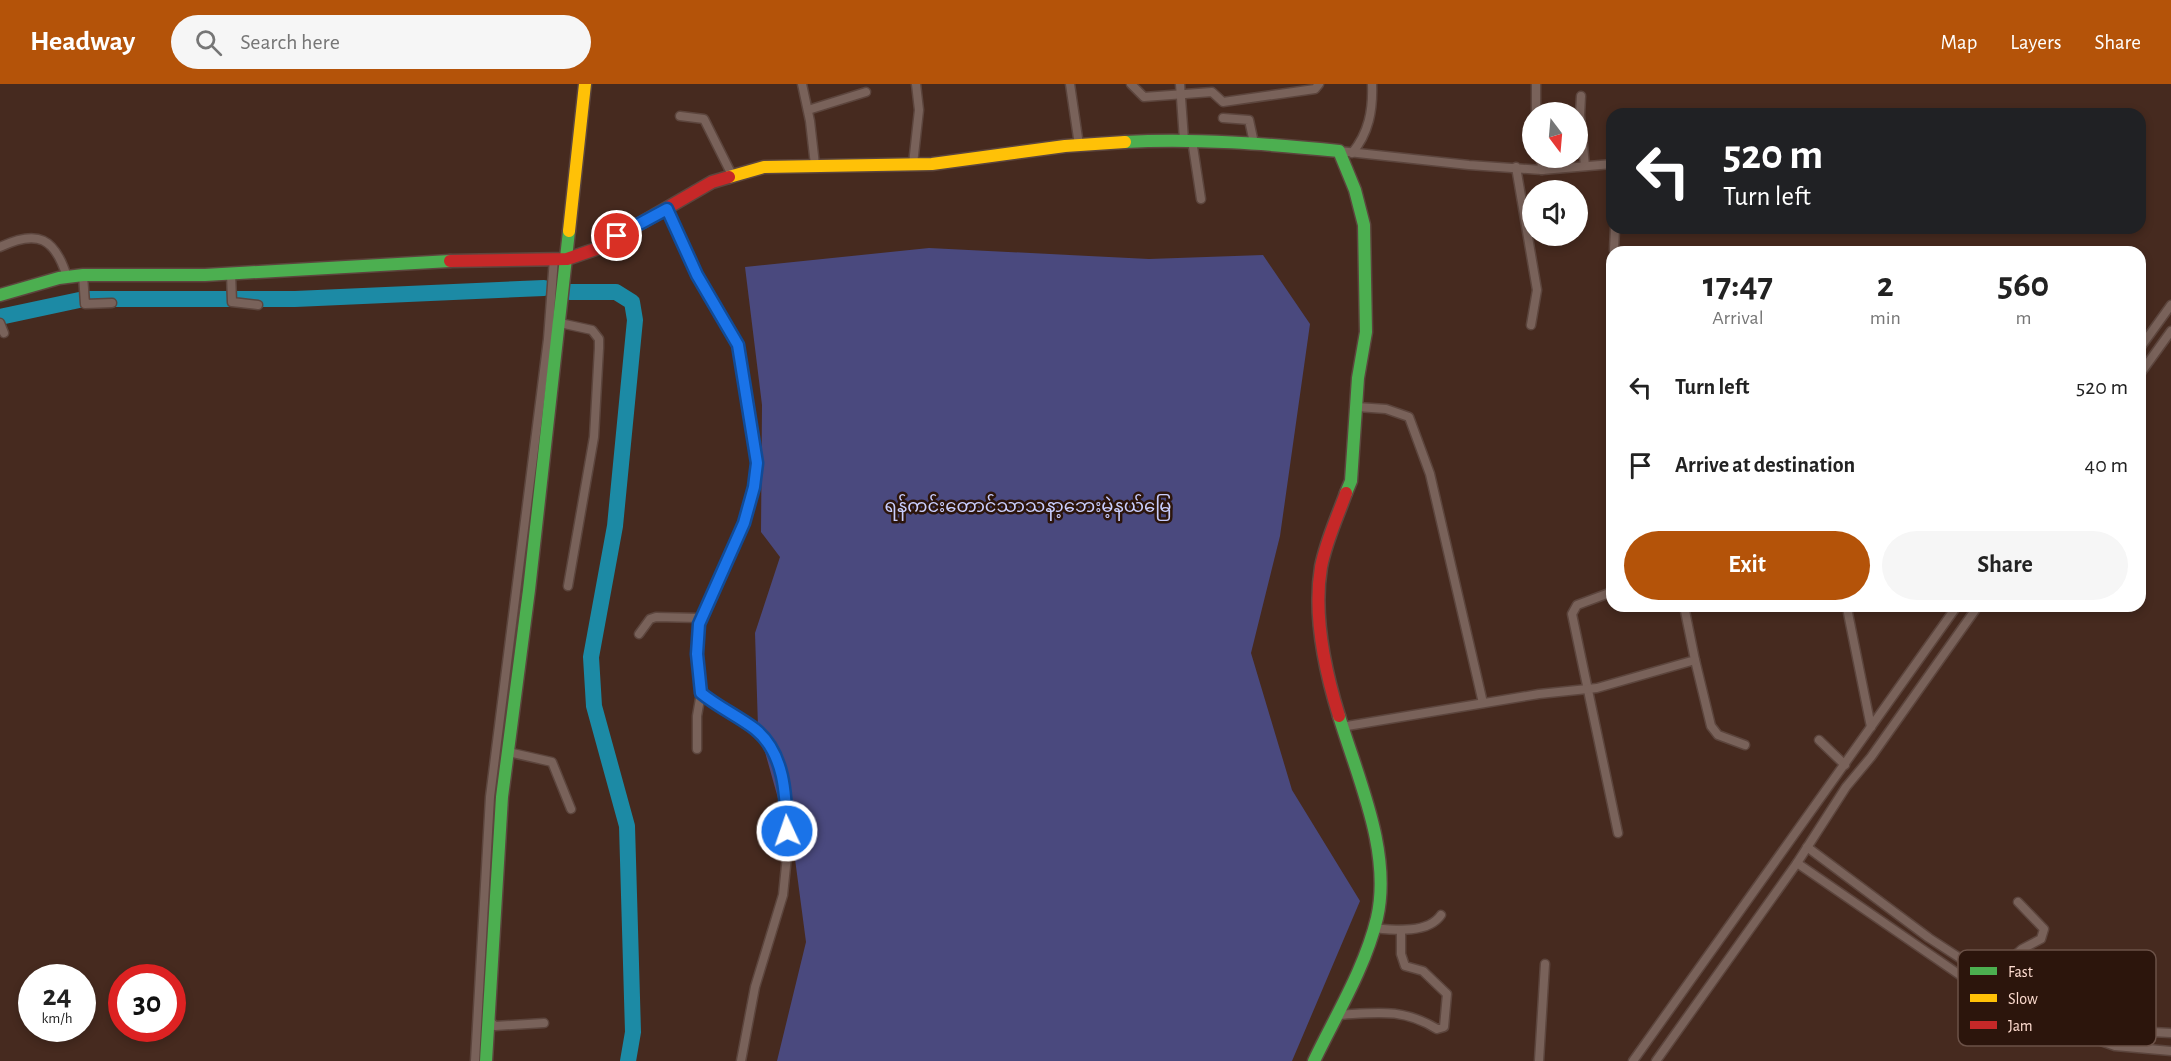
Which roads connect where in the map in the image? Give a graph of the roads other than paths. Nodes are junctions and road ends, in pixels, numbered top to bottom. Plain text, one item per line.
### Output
1 (585, 84) edge
2 (802, 84) edge
3 (916, 84) edge
4 (1070, 84) edge
5 (1131, 84) edge
6 (1180, 84) edge
7 (1319, 84) edge
8 (1372, 84) edge
9 (1536, 84) edge
10 (866, 92) dead end
11 (1180, 96) junction
12 (1581, 96) dead end
13 (1536, 102) edge
14 (1581, 102) edge
15 (808, 110) junction
16 (680, 116) dead end
17 (1223, 118) dead end
18 (1188, 140) junction
19 (1254, 143) junction
20 (1079, 145) junction
21 (1346, 152) junction
22 (913, 164) junction
23 (1606, 164) edge
24 (815, 165) junction
25 (1588, 166) edge
26 (1516, 167) junction
27 (1564, 168) edge
28 (1542, 170) joint
29 (732, 175) junction
30 (1201, 199) dead end
31 (667, 209) junction
32 (0, 247) edge
33 (561, 259) junction
34 (231, 273) junction
35 (67, 277) junction
36 (83, 281) junction
37 (0, 295) edge
38 (112, 303) dead end
39 (2171, 305) edge
40 (258, 306) dead end
41 (0, 323) edge
42 (560, 323) junction
43 (1532, 325) dead end
44 (2171, 331) edge
45 (4, 333) dead end
46 (2146, 340) edge
47 (2146, 366) edge
48 (1357, 407) junction
49 (568, 586) dead end
50 (1606, 594) edge
51 (1685, 612) edge
52 (1953, 612) edge
53 (1974, 612) edge
54 (1848, 613) dead end
55 (700, 618) junction
56 (639, 634) dead end
57 (1695, 660) junction
58 (1588, 689) junction
59 (701, 693) junction
60 (1483, 703) junction
61 (507, 711) junction
62 (1341, 727) junction
63 (1871, 727) junction
64 (1819, 740) dead end
65 (1745, 745) dead end
66 (697, 749) dead end
67 (508, 752) junction
68 (1845, 765) junction
69 (572, 809) dead end
70 (1618, 833) dead end
71 (1806, 848) junction
72 (1798, 861) junction
73 (2018, 902) dead end
74 (1442, 915) dead end
75 (1374, 928) junction
76 (1401, 930) junction
77 (2024, 950) edge
78 (1958, 957) edge
79 (1545, 964) dead end
80 (1958, 973) edge
81 (1336, 1015) junction
82 (489, 1020) junction
83 (544, 1023) dead end
84 (2156, 1032) edge
85 (2171, 1033) edge
86 (2115, 1046) edge
87 (2171, 1051) edge
88 (475, 1061) edge
89 (486, 1061) edge
90 (741, 1061) edge
91 (1314, 1061) edge
92 (1539, 1061) edge
93 (1633, 1061) edge
94 (1656, 1061) edge

1 - 33 street
2 - 15 street
3 - 22 street
4 - 20 street
5 - 11 street
6 - 11 street
7 - 11 street
8 - 21 street
9 - 13 street
10 - 15 street
11 - 18 street
12 - 14 street
15 - 24 street
16 - 29 street
17 - 19 street
18 - 19 street
18 - 20 street
18 - 30 street
19 - 21 street
20 - 22 street
21 - 26 street
21 - 48 street
22 - 24 street
23 - 25 street
24 - 29 street
26 - 28 street
26 - 43 street
27 - 28 street
29 - 31 street
31 - 33 street
31 - 55 street
32 - 35 street
33 - 34 street
33 - 42 street
33 - 61 street
34 - 36 street
34 - 40 street
35 - 36 street
35 - 37 street
36 - 38 street
39 - 46 street
41 - 45 street
42 - 49 street
42 - 61 street
44 - 47 street
48 - 60 street
48 - 62 street
50 - 58 street
51 - 57 street
52 - 63 street
53 - 71 street
54 - 63 street
55 - 56 street
55 - 59 street
57 - 58 street
57 - 65 street
58 - 60 street
58 - 70 street
59 - 66 street
59 - 90 street
60 - 62 street
61 - 67 street
61 - 88 street
62 - 75 street
63 - 68 street
64 - 68 street
67 - 69 street
67 - 82 street
68 - 93 street
71 - 72 street
71 - 78 street
72 - 80 street
72 - 94 street
73 - 77 street
74 - 76 street
75 - 76 street
75 - 81 street
76 - 81 street
79 - 92 street
81 - 91 street
82 - 83 street
82 - 89 street
84 - 85 street
86 - 87 street

